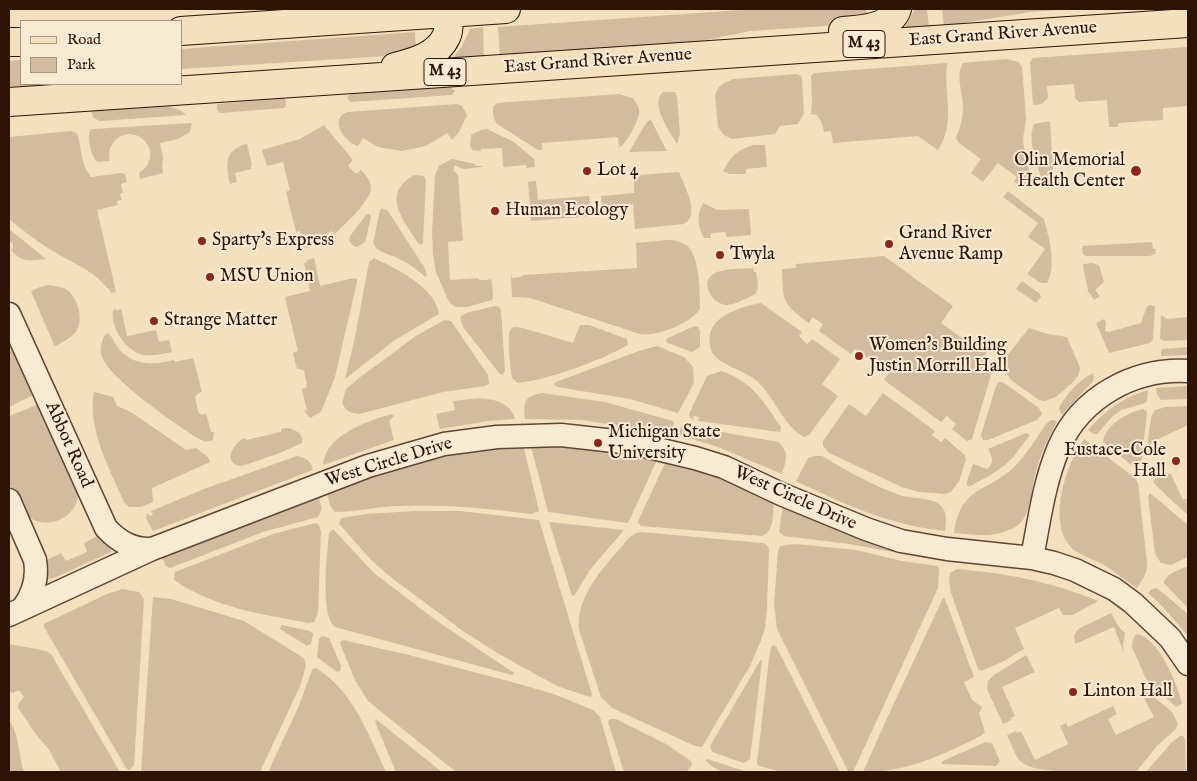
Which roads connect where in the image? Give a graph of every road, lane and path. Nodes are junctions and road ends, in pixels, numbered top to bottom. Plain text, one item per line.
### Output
1 (506, 9) edge
2 (897, 9) edge
3 (448, 11) edge
4 (1188, 23) edge
5 (182, 31) edge
6 (719, 53) junction
7 (340, 79) junction
8 (9, 102) edge
9 (9, 314) edge
10 (1188, 371) edge
11 (9, 500) edge
12 (152, 549) junction
13 (1032, 558) junction
14 (16, 611) edge
15 (1188, 664) edge

1 - 3 main road
2 - 6 main road
3 - 5 main road
3 - 7 main road
4 - 6 main road, East Grand River Avenue / M 43
6 - 7 main road, East Grand River Avenue / M 43
7 - 8 main road, East Grand River Avenue / M 43
9 - 12 street, Abbot Road
10 - 13 street
11 - 14 street
12 - 13 street, West Circle Drive
12 - 14 street, West Circle Drive
13 - 15 street, West Circle Drive

